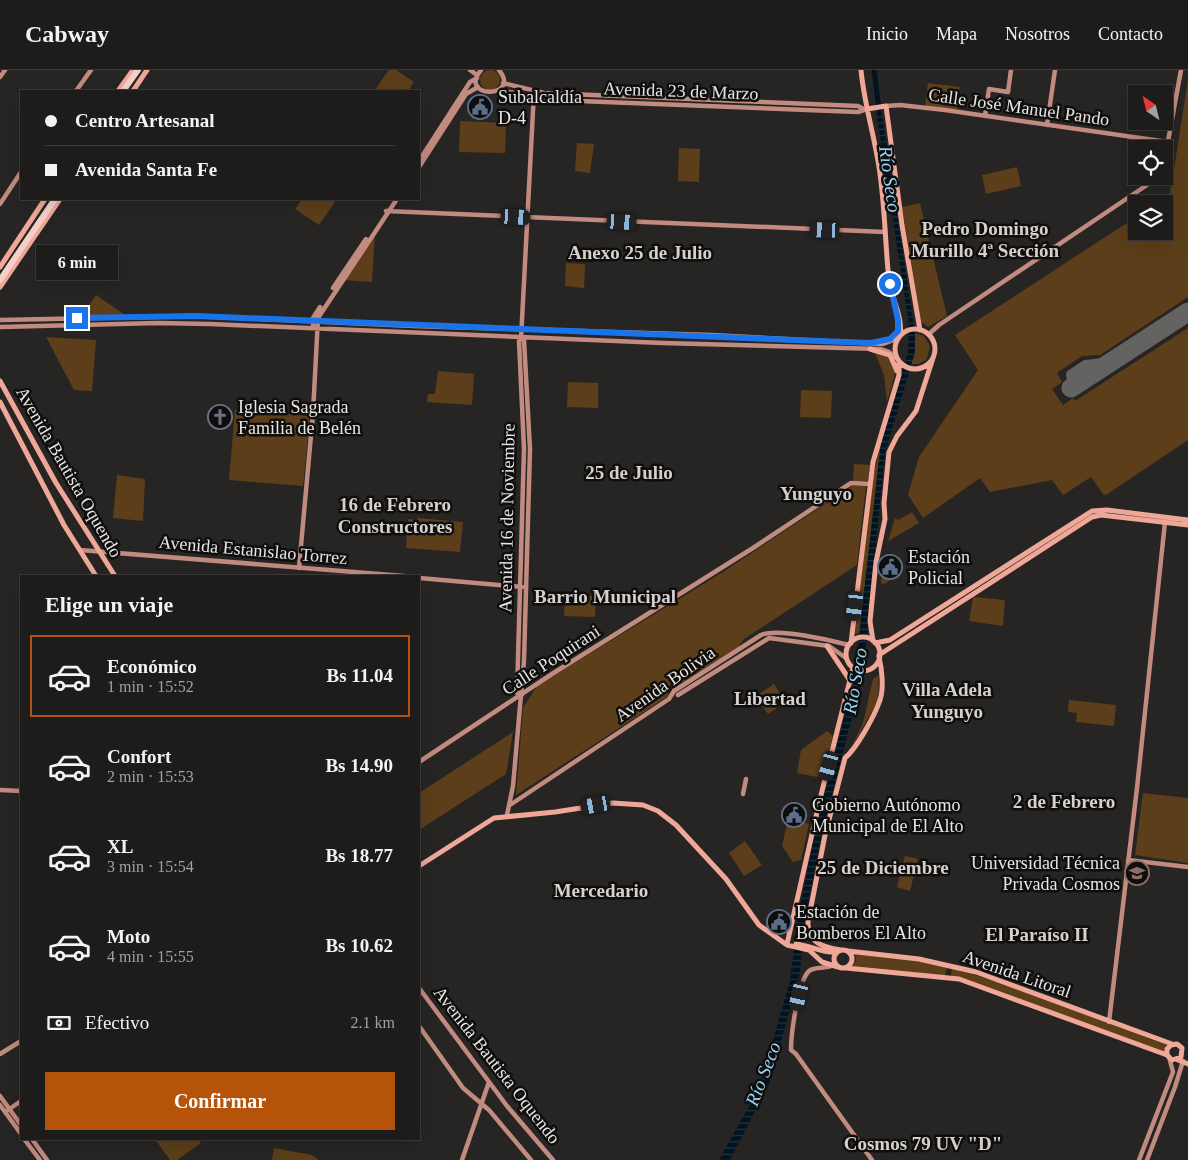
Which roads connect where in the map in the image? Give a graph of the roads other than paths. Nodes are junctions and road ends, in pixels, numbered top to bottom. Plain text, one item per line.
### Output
1 (5, 70) edge
2 (90, 70) edge
3 (133, 70) edge
4 (138, 70) edge
5 (142, 70) edge
6 (147, 70) edge
7 (470, 70) edge
8 (481, 70) edge
9 (499, 70) edge
10 (504, 70) edge
11 (861, 70) edge
12 (1011, 70) edge
13 (1055, 70) edge
14 (1181, 70) edge
15 (477, 77) junction
16 (0, 78) edge
17 (503, 81) junction
18 (478, 87) junction
19 (77, 90) edge
20 (119, 90) edge
21 (124, 90) edge
22 (128, 90) edge
23 (134, 90) edge
24 (498, 90) junction
25 (534, 92) junction
26 (533, 98) junction
27 (797, 104) junction
28 (881, 107) junction
29 (796, 109) junction
30 (865, 109) junction
31 (985, 116) junction
32 (1047, 125) junction
33 (1154, 140) edge
34 (1168, 140) edge
35 (420, 159) edge
36 (420, 165) edge
37 (20, 174) edge
38 (1147, 185) edge
39 (44, 200) edge
40 (50, 200) edge
41 (55, 200) edge
42 (59, 200) edge
43 (395, 200) edge
44 (0, 204) edge
45 (387, 212) junction
46 (526, 218) junction
47 (885, 232) junction
48 (0, 267) edge
49 (0, 274) edge
50 (0, 280) edge
51 (0, 287) edge
52 (896, 309) junction
53 (0, 320) edge
54 (315, 322) junction
55 (0, 327) edge
56 (315, 328) junction
57 (520, 329) junction
58 (918, 330) junction
59 (928, 334) junction
60 (521, 337) junction
61 (899, 337) junction
62 (870, 346) junction
63 (933, 358) junction
64 (899, 360) junction
65 (0, 381) edge
66 (0, 402) edge
67 (889, 408) junction
68 (870, 484) junction
69 (1188, 520) edge
70 (1165, 522) junction
71 (1188, 525) edge
72 (80, 550) junction
73 (99, 552) junction
74 (299, 568) junction
75 (95, 575) edge
76 (114, 575) edge
77 (391, 575) edge
78 (420, 578) edge
79 (519, 586) junction
80 (526, 587) junction
81 (873, 642) junction
82 (851, 643) junction
83 (827, 646) junction
84 (879, 656) junction
85 (846, 658) junction
86 (855, 669) junction
87 (851, 682) junction
88 (522, 695) junction
89 (678, 695) dead end
90 (420, 761) edge
91 (746, 779) dead end
92 (0, 790) edge
93 (20, 791) edge
94 (743, 794) dead end
95 (510, 805) junction
96 (507, 815) junction
97 (1128, 860) junction
98 (420, 865) edge
99 (1188, 867) edge
100 (789, 944) junction
101 (805, 947) junction
102 (839, 951) junction
103 (848, 951) junction
104 (831, 966) junction
105 (838, 967) junction
106 (846, 968) junction
107 (420, 989) edge
108 (1109, 1022) junction
109 (420, 1027) edge
110 (20, 1042) edge
111 (1172, 1044) junction
112 (1181, 1047) junction
113 (1188, 1048) edge
114 (0, 1054) edge
115 (1168, 1056) junction
116 (1183, 1060) edge
117 (1173, 1069) junction
118 (1181, 1072) junction
119 (490, 1082) junction
120 (0, 1096) edge
121 (20, 1102) edge
122 (481, 1103) junction
123 (0, 1105) edge
124 (7, 1110) junction
125 (20, 1124) edge
126 (20, 1132) edge
127 (25, 1140) edge
128 (33, 1140) edge
129 (40, 1160) edge
130 (47, 1160) edge
131 (462, 1160) edge
132 (531, 1160) edge
133 (553, 1160) edge
134 (872, 1160) edge
135 (1139, 1160) edge
136 (1147, 1160) edge

1 - 16 street
2 - 19 street
3 - 20 main road
4 - 21 highway
5 - 22 highway
6 - 23 main road
7 - 15 street
8 - 15 street
9 - 17 street
10 - 17 street
11 - 30 main road
12 - 31 street
13 - 32 street
14 - 34 street
15 - 18 street
15 - 35 street
17 - 24 street
17 - 25 street, Avenida 23 de Marzo
18 - 24 street, Avenida 23 de Marzo
18 - 36 street
24 - 26 street, Avenida 23 de Marzo
25 - 26 street
25 - 27 street, Avenida 23 de Marzo
26 - 29 street, Avenida 23 de Marzo
26 - 46 street
27 - 29 street
27 - 30 street, Avenida 23 de Marzo
28 - 30 main road, Calle José Manuel Pando
28 - 31 street, Calle José Manuel Pando
28 - 58 main road
29 - 30 street, Avenida 23 de Marzo
30 - 47 main road
31 - 32 street, Calle José Manuel Pando
32 - 33 street, Calle José Manuel Pando
37 - 44 street
38 - 59 street
39 - 48 main road
40 - 49 highway
41 - 50 highway
42 - 51 main road
43 - 45 street
45 - 46 street
45 - 54 street
46 - 47 street
46 - 57 street
47 - 52 main road
52 - 61 main road
52 - 62 main road
53 - 54 street
54 - 56 street
54 - 57 street
55 - 56 street
56 - 60 street
56 - 74 street
57 - 60 street
57 - 62 street
58 - 59 main road
58 - 61 main road
59 - 63 main road
60 - 62 street
60 - 79 street, Avenida 16 de Noviembre
60 - 80 street, Avenida 16 de Noviembre
61 - 62 street
61 - 64 main road
62 - 64 street
62 - 67 main road
63 - 64 main road
63 - 81 main road
64 - 67 main road
65 - 73 main road, Avenida Bautista Oquendo
66 - 72 main road, Avenida Bautista Oquendo
67 - 68 main road
68 - 82 main road
68 - 88 street, Calle Poquirani
69 - 81 main road
70 - 71 main road
70 - 84 main road
70 - 97 street
72 - 73 street, Avenida Estanislao Torrez
72 - 75 main road, Avenida Bautista Oquendo
73 - 74 street, Avenida Estanislao Torrez
73 - 76 main road, Avenida Bautista Oquendo
74 - 77 street, Avenida Estanislao Torrez
78 - 79 street
79 - 80 street
79 - 88 street, Avenida 16 de Noviembre
80 - 88 street, Avenida 16 de Noviembre
81 - 82 main road
81 - 84 main road
82 - 85 main road
82 - 95 street, Avenida Bolivia
83 - 85 street, Avenida Bolivia
83 - 87 main road
83 - 89 street, Avenida Bolivia
84 - 86 main road
84 - 102 main road
85 - 86 main road
86 - 87 main road
87 - 100 main road
88 - 90 street, Calle Poquirani
88 - 95 street, Avenida 16 de Noviembre
91 - 94 street
92 - 93 street
95 - 96 street, Avenida 16 de Noviembre
96 - 98 main road
96 - 100 main road
97 - 99 street
97 - 108 street
100 - 101 main road
101 - 102 main road
101 - 104 main road
102 - 103 main road
102 - 105 main road
103 - 106 main road
103 - 108 main road, Avenida Litoral
104 - 105 main road
104 - 134 street
105 - 106 main road
106 - 115 main road, Avenida Litoral
107 - 119 street, Avenida Bautista Oquendo
108 - 111 main road, Avenida Litoral
109 - 122 street, Avenida Bautista Oquendo
110 - 114 street
111 - 112 main road, Avenida Litoral
111 - 115 main road
112 - 113 main road
112 - 116 main road
115 - 116 main road, Avenida Litoral
115 - 117 street
116 - 118 street
117 - 118 street
117 - 135 street
118 - 136 street
119 - 122 street
119 - 133 street, Avenida Bautista Oquendo
120 - 124 street
121 - 124 street
122 - 131 street
122 - 132 street, Avenida Bautista Oquendo
123 - 124 street
124 - 125 street
124 - 126 street
127 - 129 street
128 - 130 street

